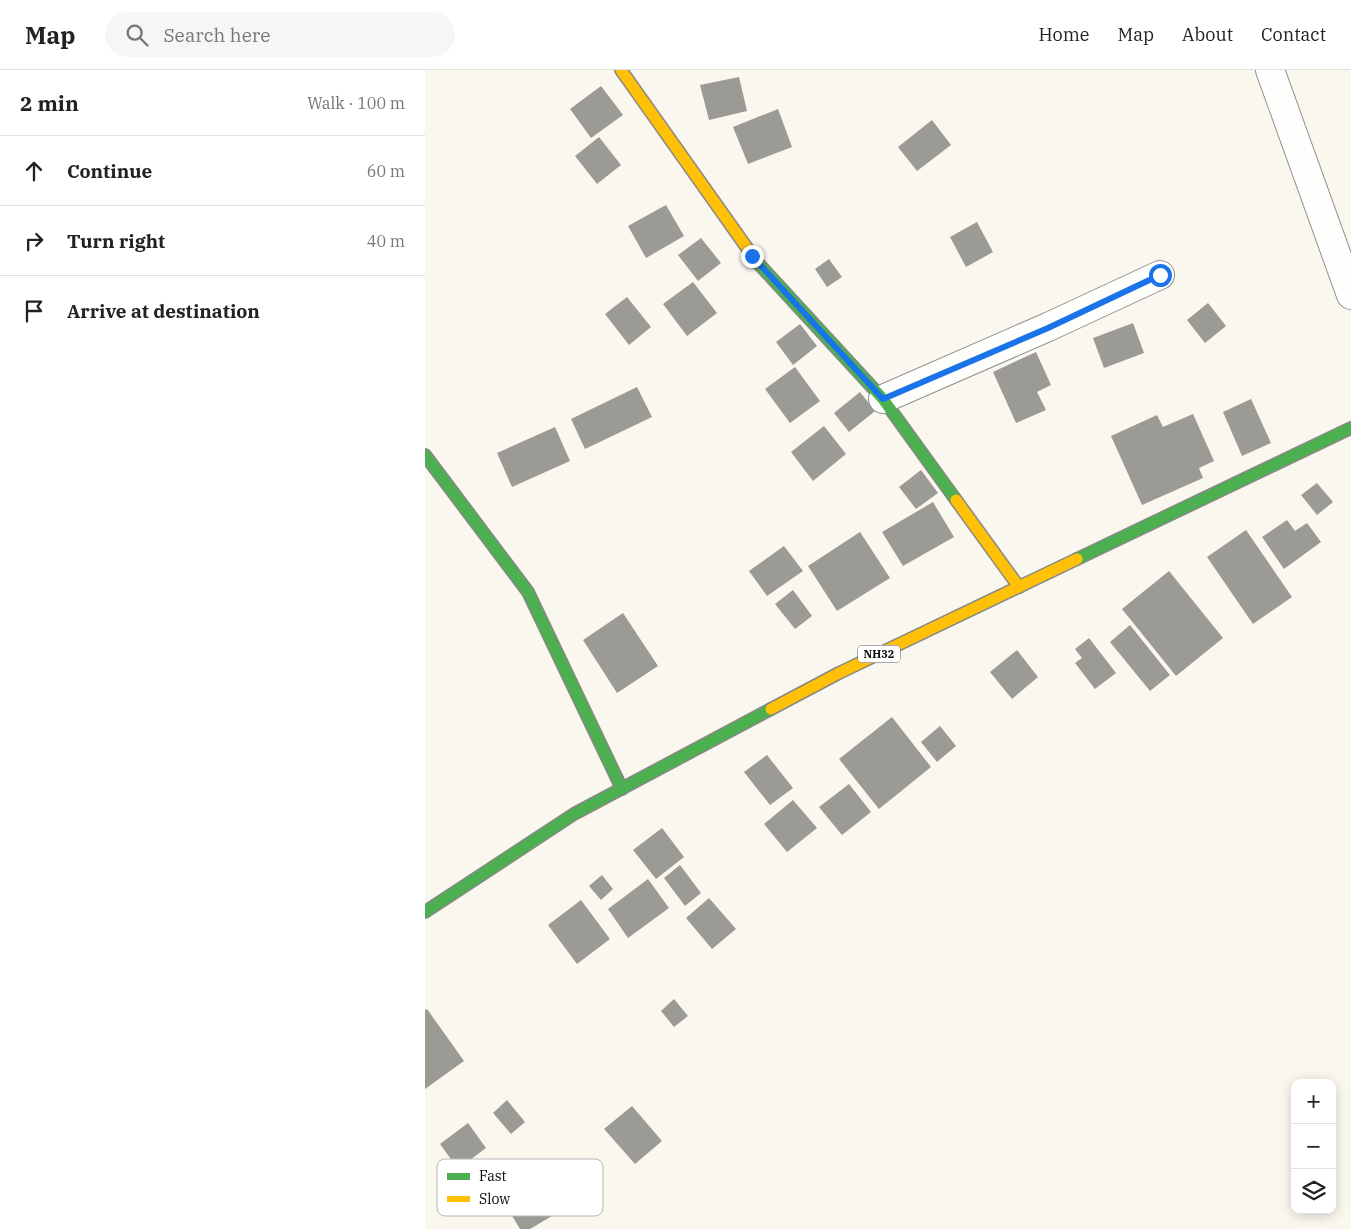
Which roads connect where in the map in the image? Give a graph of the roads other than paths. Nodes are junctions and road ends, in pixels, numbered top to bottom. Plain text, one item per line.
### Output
1 (621, 70) edge
2 (1271, 70) edge
3 (1160, 275) dead end
4 (1351, 294) edge
5 (883, 399) junction
6 (1351, 428) edge
7 (425, 455) edge
8 (1019, 587) junction
9 (622, 789) junction
10 (425, 912) edge

1 - 5 main road
2 - 4 street
3 - 5 street
5 - 8 main road
6 - 8 main road, NH32
7 - 9 main road
8 - 9 main road, NH32
9 - 10 main road, NH32

